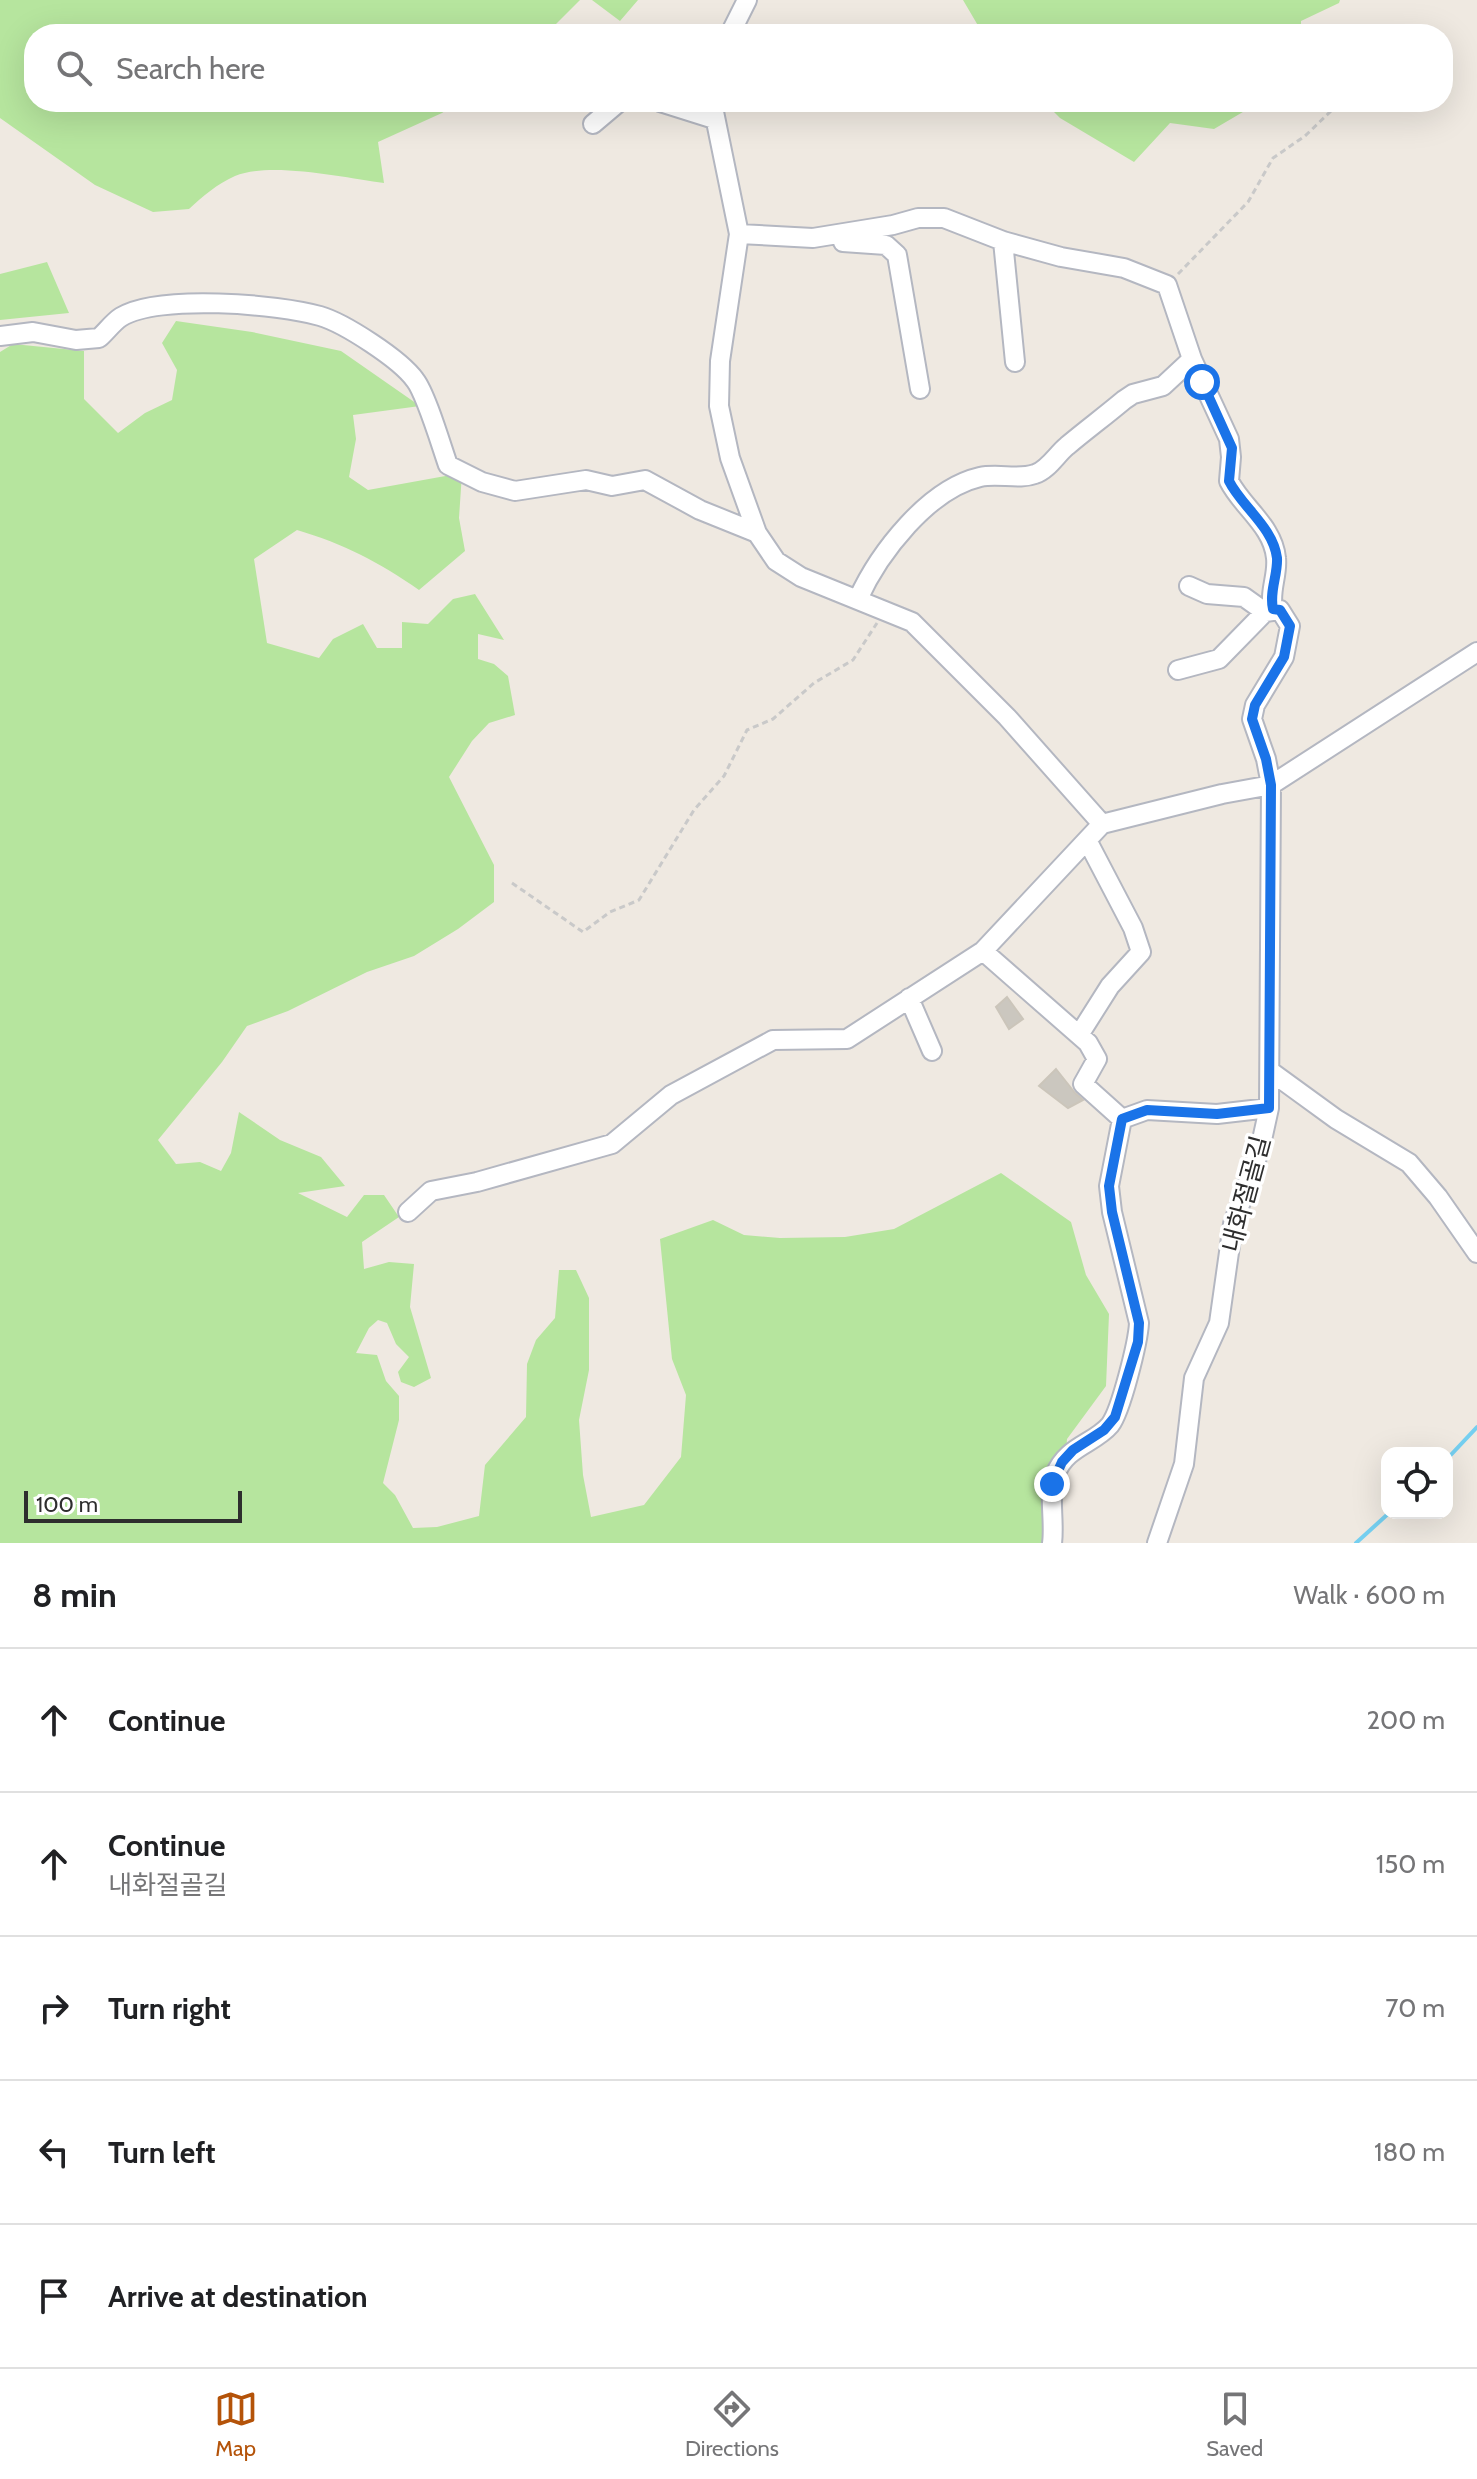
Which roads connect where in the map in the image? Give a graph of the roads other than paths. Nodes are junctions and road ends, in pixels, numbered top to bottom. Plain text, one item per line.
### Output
1 (747, 0) edge
2 (735, 24) edge
3 (607, 112) edge
4 (713, 112) edge
5 (593, 124) dead end
6 (739, 234) junction
7 (813, 238) junction
8 (1003, 241) junction
9 (0, 336) edge
10 (1192, 359) junction
11 (1015, 362) dead end
12 (920, 389) dead end
13 (757, 533) junction
14 (1189, 586) dead end
15 (858, 599) junction
16 (1269, 610) junction
17 (1477, 652) edge
18 (1178, 670) dead end
19 (1271, 785) junction
20 (1102, 824) junction
21 (1087, 840) junction
22 (983, 951) junction
23 (909, 998) junction
24 (1079, 1035) junction
25 (932, 1051) dead end
26 (1270, 1071) junction
27 (1269, 1108) junction
28 (1122, 1119) junction
29 (408, 1212) dead end
30 (1477, 1253) edge
31 (1052, 1543) edge
32 (1157, 1543) edge

1 - 2 street
3 - 5 street
4 - 6 street
6 - 7 street
6 - 13 street
7 - 8 street
7 - 12 street
8 - 10 street
8 - 11 street
9 - 13 street
10 - 15 street
10 - 16 street
13 - 15 street
14 - 16 street
15 - 20 street
16 - 18 street
16 - 19 street, 내화절골길
17 - 19 street
19 - 20 street
19 - 26 street, 내화절골길
20 - 21 street
21 - 22 street
21 - 24 street
22 - 23 street
22 - 24 street
23 - 25 street
23 - 29 street
24 - 28 street
26 - 27 street, 내화절골길
26 - 30 street
27 - 28 street
27 - 32 street, 내화절골길
28 - 31 street

